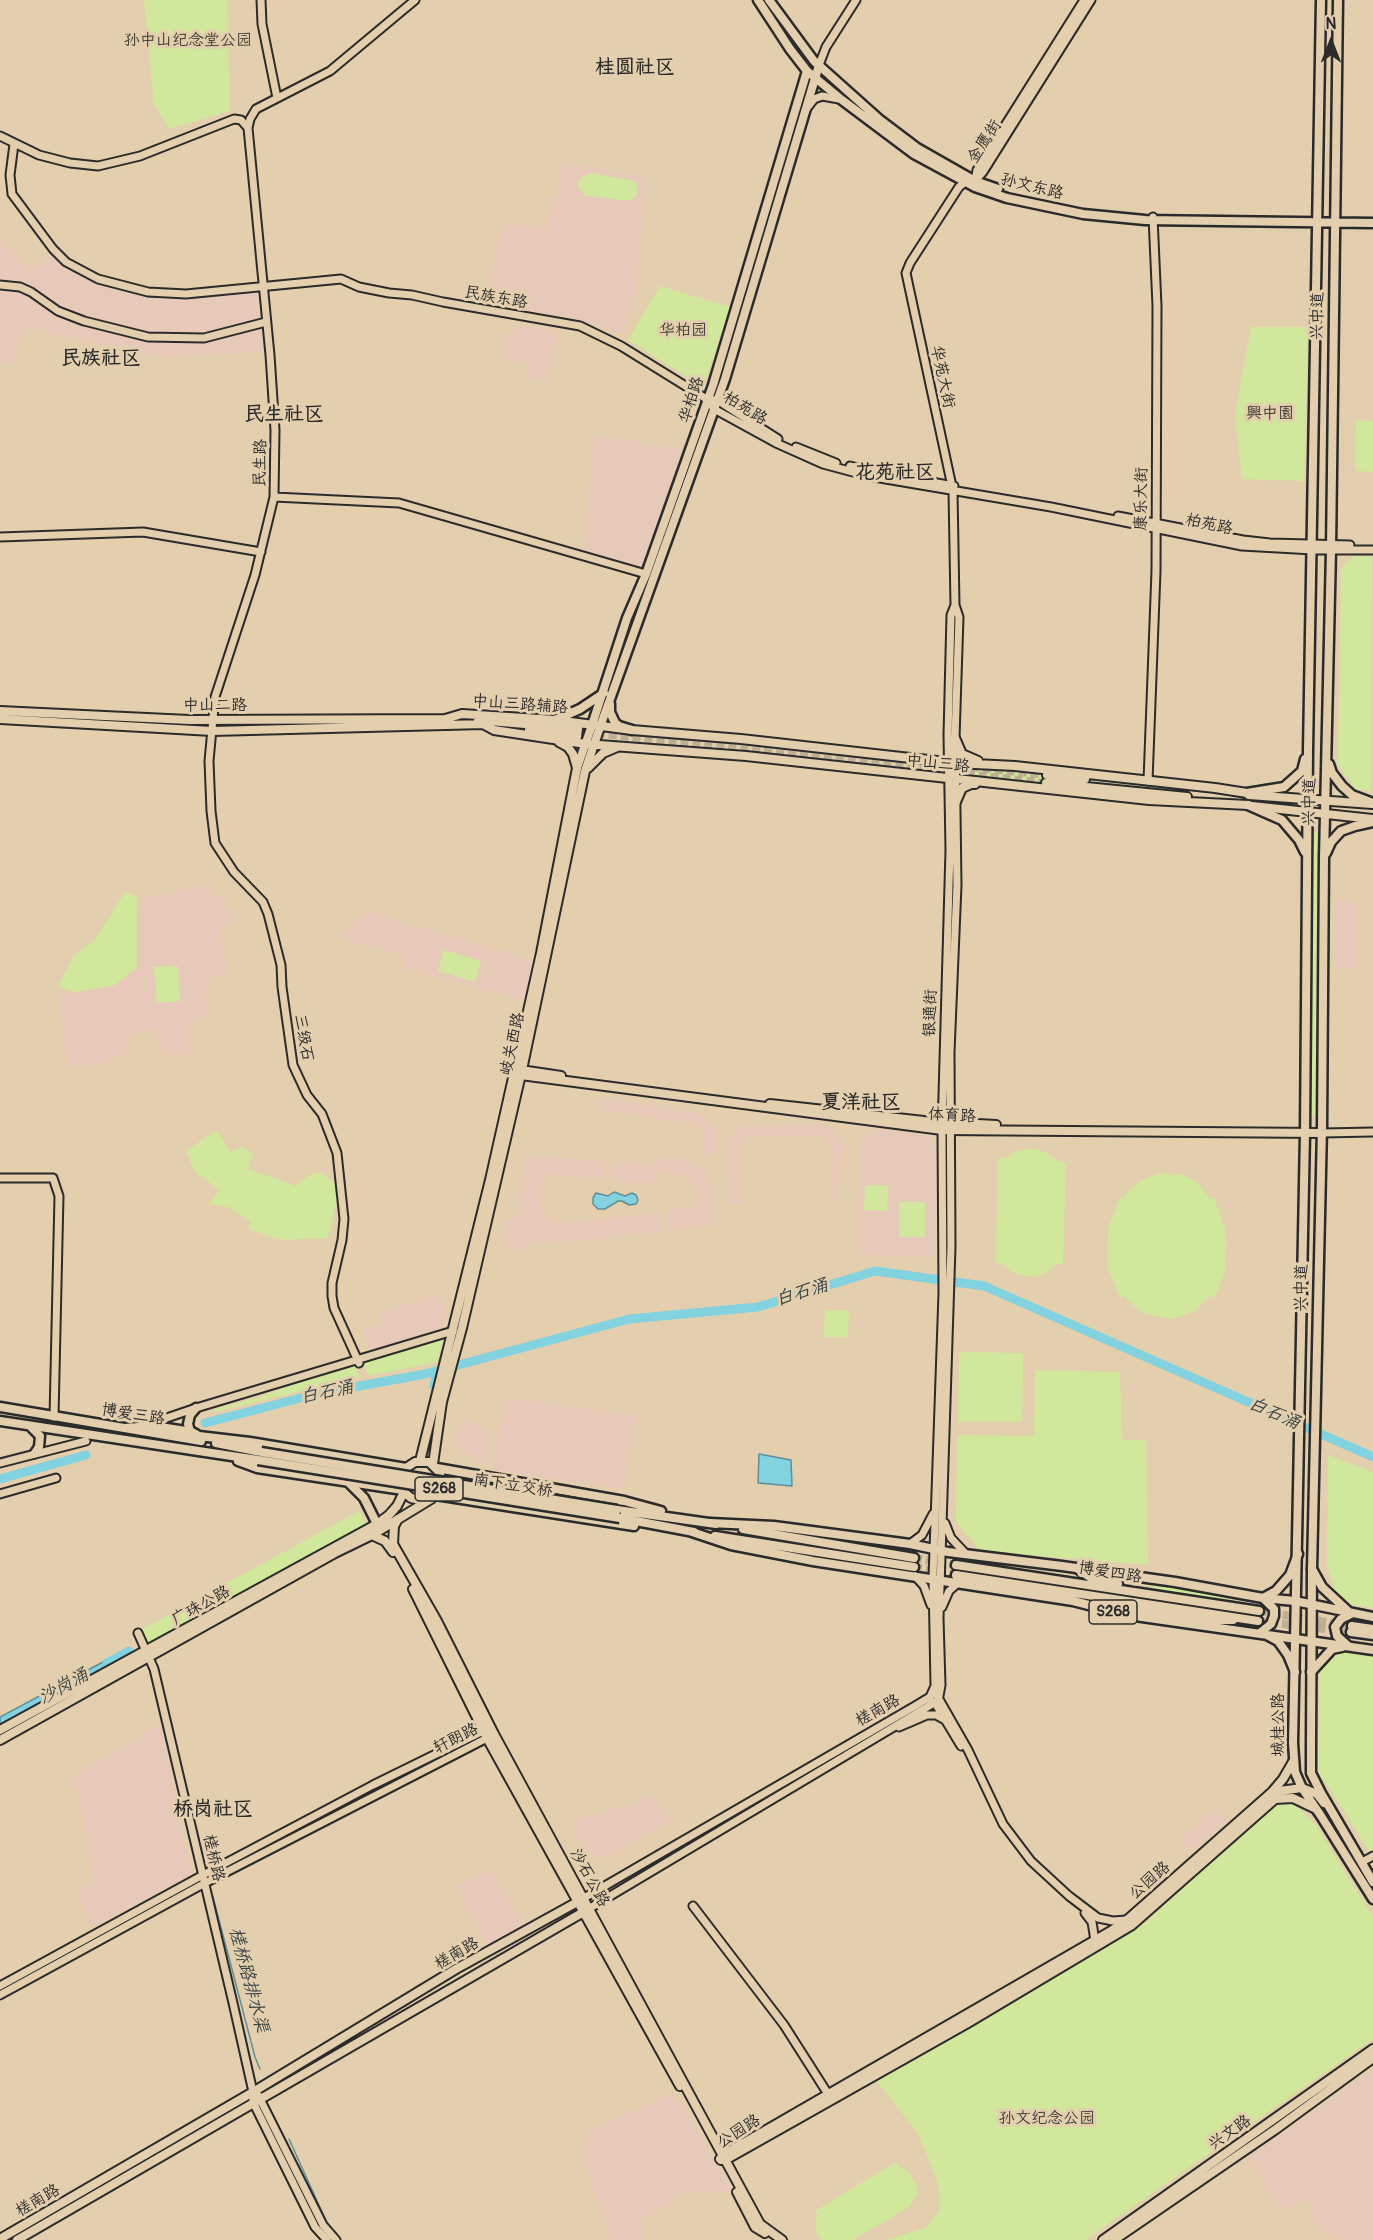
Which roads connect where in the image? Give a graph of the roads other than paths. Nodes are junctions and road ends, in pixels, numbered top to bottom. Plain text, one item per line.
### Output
1 (261, 0) edge
2 (415, 0) edge
3 (758, 0) edge
4 (769, 0) edge
5 (856, 0) edge
6 (1084, 0) edge
7 (1091, 0) edge
8 (1321, 0) edge
9 (1338, 0) edge
10 (816, 63) junction
11 (811, 73) junction
12 (277, 98) junction
13 (842, 100) junction
14 (805, 110) junction
15 (248, 128) junction
16 (0, 136) edge
17 (14, 144) junction
18 (975, 181) junction
19 (965, 182) junction
20 (1373, 218) edge
21 (1153, 219) junction
22 (1317, 219) junction
23 (1336, 219) junction
24 (1373, 223) edge
25 (0, 285) edge
26 (263, 286) junction
27 (266, 322) junction
28 (713, 403) junction
29 (952, 489) junction
30 (274, 497) junction
31 (1155, 525) junction
32 (0, 537) edge
33 (1313, 547) junction
34 (1331, 547) junction
35 (1373, 547) edge
36 (261, 552) junction
37 (646, 574) junction
38 (955, 605) junction
39 (604, 692) junction
40 (610, 701) junction
41 (0, 711) edge
42 (0, 719) edge
43 (445, 719) junction
44 (212, 720) junction
45 (555, 720) junction
46 (430, 721) junction
47 (483, 724) junction
48 (596, 726) junction
49 (632, 730) junction
50 (212, 731) junction
51 (571, 731) junction
52 (553, 738) junction
53 (955, 738) junction
54 (590, 744) junction
55 (624, 746) junction
56 (1308, 750) junction
57 (1326, 756) junction
58 (951, 762) junction
59 (1016, 766) junction
60 (581, 770) junction
61 (952, 778) junction
62 (1148, 781) junction
63 (1014, 786) junction
64 (1247, 794) junction
65 (1308, 798) junction
66 (1326, 800) junction
67 (955, 804) junction
68 (1373, 804) edge
69 (1248, 805) junction
70 (1308, 813) junction
71 (1325, 814) junction
72 (1373, 821) edge
73 (1307, 856) junction
74 (1324, 858) junction
75 (517, 1073) junction
76 (947, 1126) junction
77 (1305, 1130) junction
78 (1373, 1130) edge
79 (1322, 1131) junction
80 (0, 1178) edge
81 (946, 1293) junction
82 (453, 1331) junction
83 (452, 1349) junction
84 (358, 1361) junction
85 (443, 1384) junction
86 (0, 1407) edge
87 (196, 1408) junction
88 (54, 1417) junction
89 (0, 1421) edge
90 (29, 1426) junction
91 (146, 1426) junction
92 (123, 1428) junction
93 (192, 1436) junction
94 (86, 1441) dead end
95 (35, 1453) junction
96 (214, 1453) junction
97 (259, 1456) junction
98 (420, 1461) junction
99 (0, 1463) edge
100 (435, 1466) junction
101 (406, 1468) junction
102 (56, 1478) dead end
103 (348, 1482) junction
104 (404, 1491) junction
105 (0, 1494) edge
106 (436, 1495) junction
107 (426, 1501) junction
108 (934, 1512) junction
109 (619, 1514) junction
110 (943, 1514) junction
111 (398, 1519) junction
112 (694, 1520) junction
113 (710, 1523) junction
114 (653, 1524) junction
115 (381, 1525) junction
116 (372, 1535) junction
117 (910, 1545) junction
118 (938, 1551) junction
119 (966, 1554) junction
120 (1298, 1554) junction
121 (956, 1565) tunnel mouth
122 (914, 1567) junction
123 (1076, 1568) junction
124 (1298, 1568) junction
125 (1312, 1569) junction
126 (937, 1579) junction
127 (957, 1579) junction
128 (1131, 1591) junction
129 (1263, 1598) junction
130 (1073, 1601) junction
131 (1295, 1601) junction
132 (1312, 1605) junction
133 (1259, 1611) tunnel mouth
134 (1351, 1614) junction
135 (1373, 1617) edge
136 (936, 1618) junction
137 (1238, 1618) junction
138 (1258, 1621) tunnel mouth
139 (1373, 1629) edge
140 (1261, 1632) junction
141 (138, 1633) dead end
142 (1373, 1635) edge
143 (1294, 1638) junction
144 (1311, 1641) junction
145 (1347, 1646) junction
146 (1373, 1650) edge
147 (148, 1654) junction
148 (1295, 1672) junction
149 (1311, 1672) junction
150 (938, 1682) junction
151 (935, 1698) junction
152 (915, 1706) junction
153 (947, 1721) junction
154 (955, 1724) junction
155 (0, 1730) edge
156 (870, 1731) junction
157 (885, 1732) junction
158 (488, 1734) junction
159 (874, 1738) junction
160 (0, 1740) edge
161 (1294, 1760) junction
162 (1302, 1788) junction
163 (1272, 1792) junction
164 (1317, 1809) junction
165 (1331, 1811) junction
166 (1373, 1856) edge
167 (1362, 1862) junction
168 (203, 1875) junction
169 (1373, 1882) edge
170 (205, 1883) junction
171 (1373, 1899) edge
172 (581, 1900) junction
173 (693, 1906) dead end
174 (587, 1910) junction
175 (1106, 1920) junction
176 (1126, 1920) junction
177 (1114, 1933) junction
178 (1096, 1943) junction
179 (0, 1986) edge
180 (0, 1995) edge
181 (1373, 2049) edge
182 (1373, 2058) edge
183 (828, 2094) junction
184 (256, 2097) junction
185 (722, 2158) junction
186 (0, 2239) edge
187 (17, 2240) edge
188 (327, 2240) edge
189 (336, 2240) edge
190 (775, 2240) edge
191 (783, 2240) edge
192 (1103, 2240) edge
193 (1113, 2240) edge

1 - 12 street
2 - 12 street
3 - 11 main road, 孙文东路
4 - 10 main road, 孙文东路
5 - 10 street
6 - 18 street, 金鹰街
7 - 18 street, 金鹰街
8 - 22 main road, 兴中道
9 - 23 main road, 兴中道
10 - 11 main road, 华柏路
10 - 18 main road, 孙文东路
11 - 13 main road, 孙文东路
11 - 14 main road, 华柏路
11 - 28 main road, 华柏路
12 - 15 street
13 - 14 street
13 - 19 main road, 孙文东路
14 - 28 main road, 华柏路
15 - 17 street
15 - 26 street, 民生路
16 - 17 street
17 - 26 street, 民族东路
18 - 19 street
18 - 21 main road, 孙文东路
19 - 21 main road, 孙文东路
19 - 29 street, 华苑大街
20 - 23 main road, 孙文东路
21 - 22 main road, 孙文东路
21 - 31 street, 康乐大街
22 - 23 main road, 孙文东路
22 - 33 main road, 兴中道
23 - 24 main road, 孙文东路
23 - 34 main road, 兴中道
25 - 27 street
26 - 27 street, 民生路
26 - 28 street, 民族东路
27 - 30 street, 民生路
28 - 29 street, 柏苑路
28 - 37 main road, 华柏路
28 - 40 main road, 华柏路
29 - 31 street, 柏苑路
29 - 38 street, 华苑大街
30 - 36 street, 民生路
30 - 37 street
31 - 33 street, 柏苑路
31 - 62 street, 康乐大街
32 - 36 street
33 - 34 street, 柏苑路
33 - 56 main road, 兴中道
34 - 35 street, 柏苑路
34 - 57 main road, 兴中道
36 - 44 street, 民生路
37 - 39 main road, 华柏路
38 - 53 street, 华苑大街
38 - 58 street, 华苑大街
39 - 45 main road
39 - 48 main road, 华柏路
40 - 48 main road, 华柏路
40 - 49 main road
41 - 44 main road, 中山二路
42 - 50 main road, 中山二路
43 - 45 main road, 中山三路辅路
43 - 46 main road
43 - 51 main road
44 - 46 main road, 中山二路
44 - 50 street, 三级石
45 - 51 main road, 中山三路辅路
46 - 47 main road
46 - 50 main road, 中山二路
47 - 51 main road
47 - 52 main road, 中山三路辅路
48 - 49 main road, 中山三路辅路
48 - 51 main road, 中山三路辅路
48 - 54 main road, 华柏路
49 - 58 main road, 中山三路
50 - 84 street, 三级石
51 - 52 main road, 中山三路辅路
51 - 54 main road, 中山三路辅路
52 - 60 main road
53 - 58 street, 华苑大街
53 - 59 main road
54 - 55 main road, 中山三路辅路
54 - 60 main road, 岐关西路
55 - 60 main road
55 - 61 main road, 中山三路
56 - 64 main road
56 - 65 main road, 兴中道
57 - 66 main road, 兴中道
57 - 68 main road
58 - 59 main road, 中山三路
58 - 61 street, 银通街
59 - 62 main road, 中山三路
60 - 75 main road, 岐关西路
61 - 63 main road, 中山三路
61 - 67 street
61 - 76 street, 银通街
62 - 64 main road, 中山三路
63 - 67 main road
63 - 69 main road, 中山三路
64 - 65 main road, 中山三路
64 - 69 main road, 中山三路
65 - 66 main road, 中山三路
65 - 70 main road, 兴中道
66 - 68 main road, 中山三路
66 - 71 main road, 兴中道
67 - 76 street
69 - 70 main road, 中山三路
69 - 73 main road
70 - 71 main road, 中山三路
70 - 73 main road, 兴中道
71 - 72 main road, 中山三路
71 - 74 main road, 兴中道
72 - 74 main road
73 - 77 main road, 兴中道
74 - 79 main road, 兴中道
75 - 76 main road, 体育路
75 - 82 main road, 岐关西路
75 - 83 main road, 岐关西路
76 - 77 main road, 体育路
76 - 81 street, 银通街
77 - 79 main road, 体育路
77 - 120 main road, 兴中道
78 - 79 street
79 - 125 main road, 兴中道
80 - 88 street
81 - 108 street
81 - 110 street
82 - 83 main road, 岐关西路
82 - 84 street
83 - 85 main road
84 - 87 street
85 - 98 main road
85 - 100 main road
86 - 88 main road, 博爱三路 / S268
87 - 91 street
87 - 93 main road
88 - 92 main road, 博爱三路 / S268
89 - 90 main road, 博爱三路 / S268
90 - 95 main road
90 - 96 main road, 博爱三路 / S268
91 - 92 main road
91 - 93 main road
92 - 93 main road, 博爱三路 / S268
93 - 97 main road, 博爱三路 / S268
93 - 101 main road
94 - 95 street
95 - 99 street
96 - 97 main road, 博爱三路 / S268
96 - 103 main road
97 - 109 main road, 南下立交桥 / S268, bridge
98 - 100 main road
98 - 101 main road
100 - 106 main road
100 - 112 main road
101 - 104 main road
102 - 105 street
103 - 104 main road
103 - 115 main road
104 - 107 main road
104 - 115 main road, 广珠公路
106 - 107 main road
106 - 114 main road
107 - 111 main road
108 - 117 street
108 - 118 street
109 - 112 main road, S268
109 - 114 main road, S268
110 - 118 street
110 - 119 street
111 - 115 main road
111 - 158 main road, 沙石公路
112 - 113 main road, S268
113 - 117 main road, S268
113 - 122 main road, S268
114 - 122 main road, S268
115 - 116 main road, 广珠公路
115 - 147 main road, 广珠公路
116 - 147 main road, 广珠公路
116 - 158 main road, 沙石公路
117 - 118 main road, S268
118 - 119 main road, S268
118 - 126 street
119 - 123 main road, S268
120 - 124 main road, 兴中道
120 - 129 main road
121 - 128 main road, 博爱四路 / S268
122 - 126 main road, S268
122 - 136 street
123 - 128 main road
123 - 129 main road, S268
124 - 125 main road
124 - 131 main road, 兴中道
125 - 132 main road, 兴中道
125 - 134 main road
126 - 127 main road, S268
126 - 136 street
127 - 130 main road, S268
127 - 136 street
127 - 137 main road, 博爱四路 / S268
128 - 133 main road, 博爱四路 / S268
129 - 131 main road, S268
129 - 140 main road
130 - 137 main road
130 - 140 main road, S268
131 - 132 main road, S268
131 - 143 main road, 城桂公路
132 - 134 main road
132 - 144 main road, 城桂公路
134 - 135 main road
134 - 145 main road
136 - 150 street
137 - 138 main road, 博爱四路 / S268
139 - 142 main road
140 - 143 main road, S268
140 - 148 main road
141 - 147 street, 槎桥路
143 - 144 main road, S268
143 - 148 main road, 城桂公路
144 - 145 main road
144 - 149 main road, 城桂公路
145 - 146 main road
145 - 149 main road
147 - 155 main road, 广珠公路
147 - 160 main road, 广珠公路
147 - 168 street, 槎桥路
148 - 161 main road, 城桂公路
149 - 165 main road, 城桂公路
150 - 151 street
150 - 152 street
150 - 154 street
151 - 152 street, 槎南路
151 - 153 street
151 - 154 street
151 - 157 street, 槎南路
152 - 156 street, 槎南路
153 - 157 street
153 - 178 street
154 - 175 street
156 - 159 street
156 - 172 street, 槎南路
157 - 159 street, 槎南路
158 - 168 street, 轩朗路
158 - 170 street, 轩朗路
158 - 172 main road, 沙石公路
159 - 174 street, 槎南路
161 - 162 main road, 城桂公路
161 - 163 main road, 公园路
162 - 163 main road
162 - 164 main road, 城桂公路
162 - 165 main road
163 - 176 main road, 公园路
164 - 171 main road, 城桂公路
164 - 177 main road, 公园路
165 - 167 main road, 城桂公路
166 - 167 street
167 - 169 main road, 城桂公路
168 - 170 street, 槎桥路
168 - 179 street, 轩朗路
170 - 180 street, 轩朗路
170 - 184 street, 槎桥路
172 - 174 main road, 沙石公路
172 - 184 main road, 槎南路
173 - 183 street
174 - 184 main road, 槎南路
174 - 185 main road, 沙石公路
175 - 176 street
175 - 177 street
176 - 177 main road, 公园路
177 - 178 main road, 公园路
178 - 183 main road, 公园路
178 - 185 main road, 公园路
181 - 192 main road, 兴文路
182 - 193 main road, 兴文路
183 - 185 main road, 公园路
184 - 186 main road, 槎南路
184 - 187 main road, 槎南路
184 - 188 street, 槎桥路
184 - 189 street, 槎桥路
185 - 190 main road, 沙石公路
185 - 191 main road, 沙石公路

